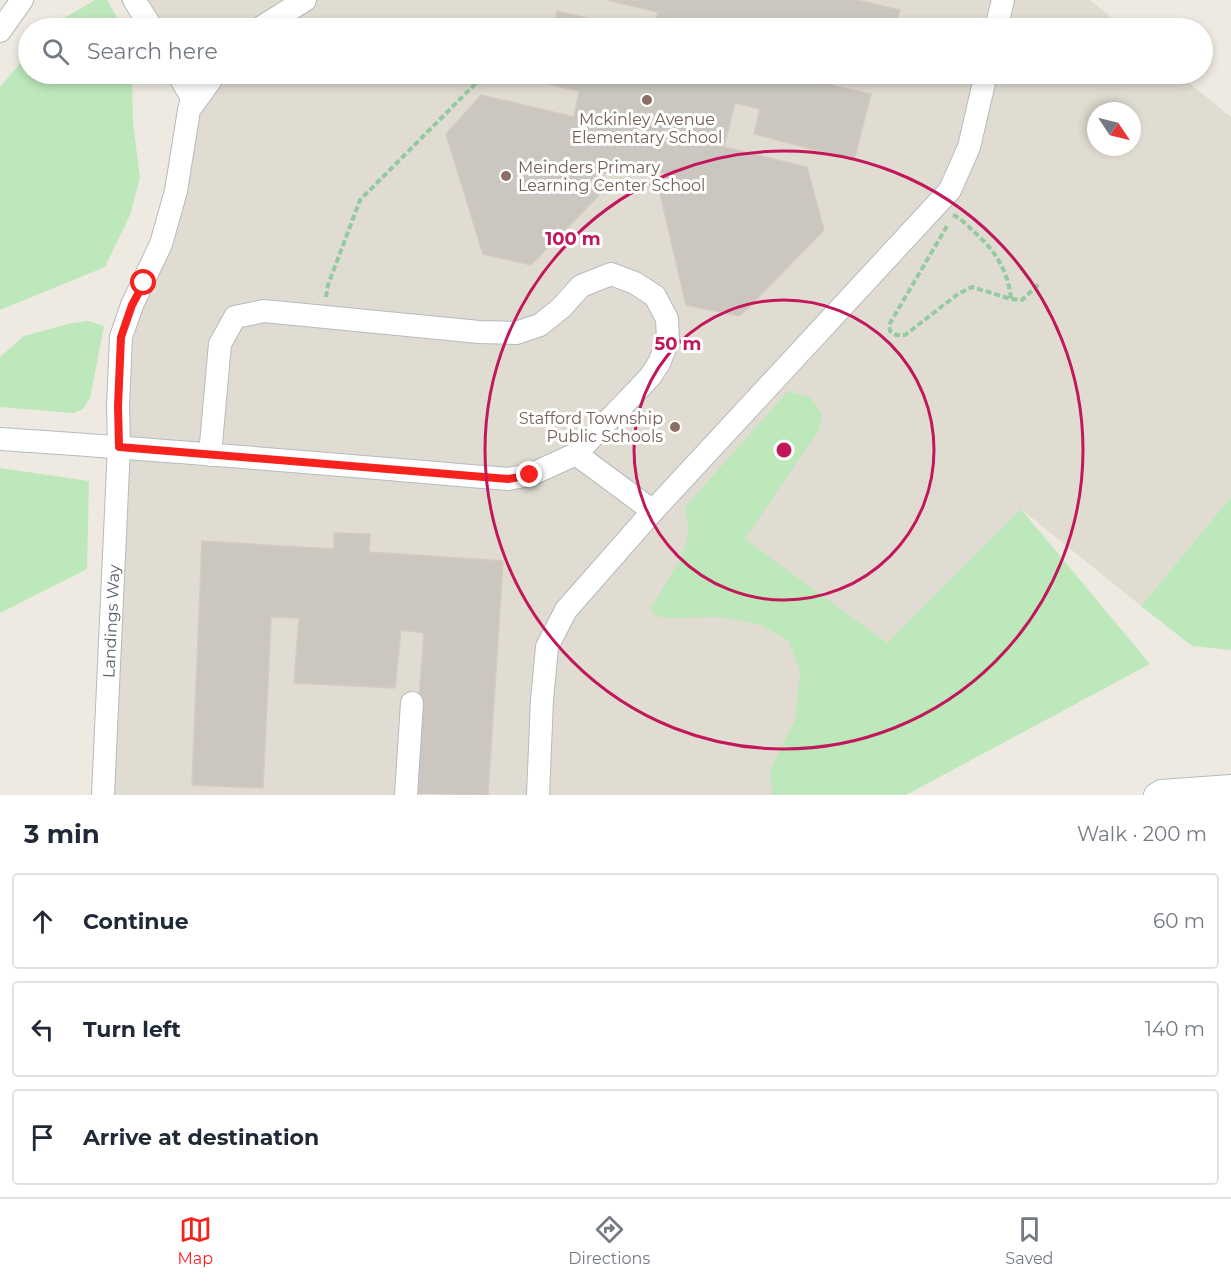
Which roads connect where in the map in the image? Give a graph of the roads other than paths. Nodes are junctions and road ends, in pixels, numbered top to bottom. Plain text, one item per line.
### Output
1 (22, 0) edge
2 (134, 0) edge
3 (305, 0) edge
4 (1003, 0) edge
5 (146, 18) edge
6 (276, 18) edge
7 (998, 18) edge
8 (0, 31) edge
9 (184, 84) edge
10 (207, 84) edge
11 (984, 84) edge
12 (189, 110) junction
13 (0, 439) edge
14 (119, 447) junction
15 (576, 454) junction
16 (210, 455) junction
17 (653, 512) junction
18 (412, 703) dead end
19 (1231, 786) edge
20 (104, 795) edge
21 (406, 795) edge
22 (538, 795) edge
23 (1155, 795) edge

1 - 8 street
2 - 5 street
3 - 6 street
4 - 7 street
9 - 12 street
10 - 12 street
11 - 17 street
12 - 14 street, Landings Way
13 - 14 street
14 - 16 street
14 - 20 street, Landings Way
15 - 16 street
15 - 16 street
15 - 17 street
17 - 22 street
18 - 21 street
19 - 23 street

